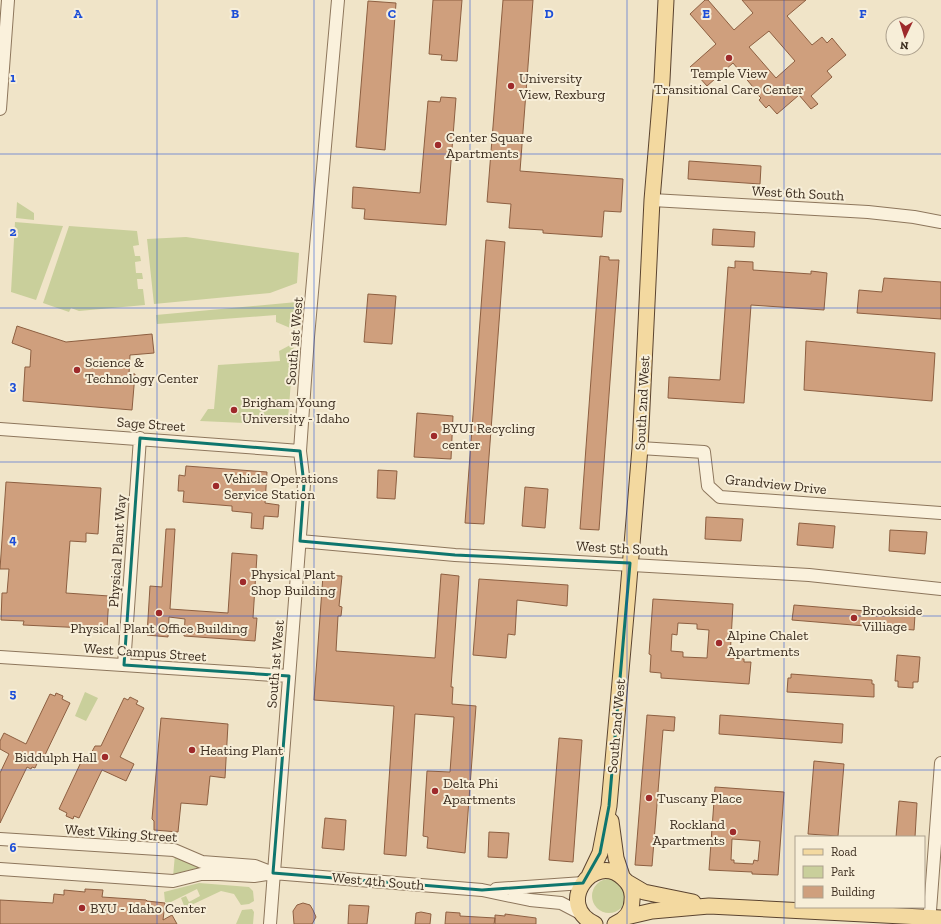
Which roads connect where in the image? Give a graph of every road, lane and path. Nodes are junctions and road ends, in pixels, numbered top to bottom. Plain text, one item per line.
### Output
1 (8, 0) edge
2 (338, 0) edge
3 (666, 0) edge
4 (0, 109) edge
5 (652, 200) junction
6 (941, 222) edge
7 (0, 428) edge
8 (140, 438) junction
9 (640, 448) junction
10 (300, 451) junction
11 (941, 513) edge
12 (300, 541) junction
13 (630, 564) junction
14 (941, 589) edge
15 (0, 657) edge
16 (124, 665) junction
17 (289, 676) junction
18 (941, 763) edge
19 (609, 806) junction
20 (0, 839) edge
21 (0, 868) edge
22 (273, 873) junction
23 (586, 879) junction
24 (624, 879) junction
25 (482, 890) junction
26 (709, 906) junction
27 (587, 920) edge
28 (933, 920) edge
29 (621, 921) edge
30 (270, 924) edge

1 - 4 street
2 - 10 street, South 1st West
3 - 5 main road, South 2nd West
5 - 6 street, West 6th South
5 - 9 main road, South 2nd West
7 - 8 street, Sage Street
8 - 10 street, Sage Street
8 - 16 street, Physical Plant Way
9 - 11 street, Grandview Drive
9 - 13 main road, South 2nd West
10 - 12 street, South 1st West
12 - 13 street, West 5th South
12 - 17 street, South 1st West
13 - 14 street, West 5th South
13 - 19 main road, South 2nd West
15 - 16 street, West Campus Street
16 - 17 street, West Campus Street
17 - 22 street, South 1st West
18 - 28 street
19 - 23 main road, South 2nd West
19 - 24 main road, South 2nd West
20 - 22 street, West Viking Street
21 - 22 street
22 - 25 street, West 4th South
22 - 30 street, South 1st West
23 - 24 main road
23 - 25 street, West 4th South
23 - 27 main road, South 2nd West
24 - 26 main road
24 - 29 main road, South 2nd West
25 - 27 street, West 4th South
26 - 28 main road
26 - 29 main road

